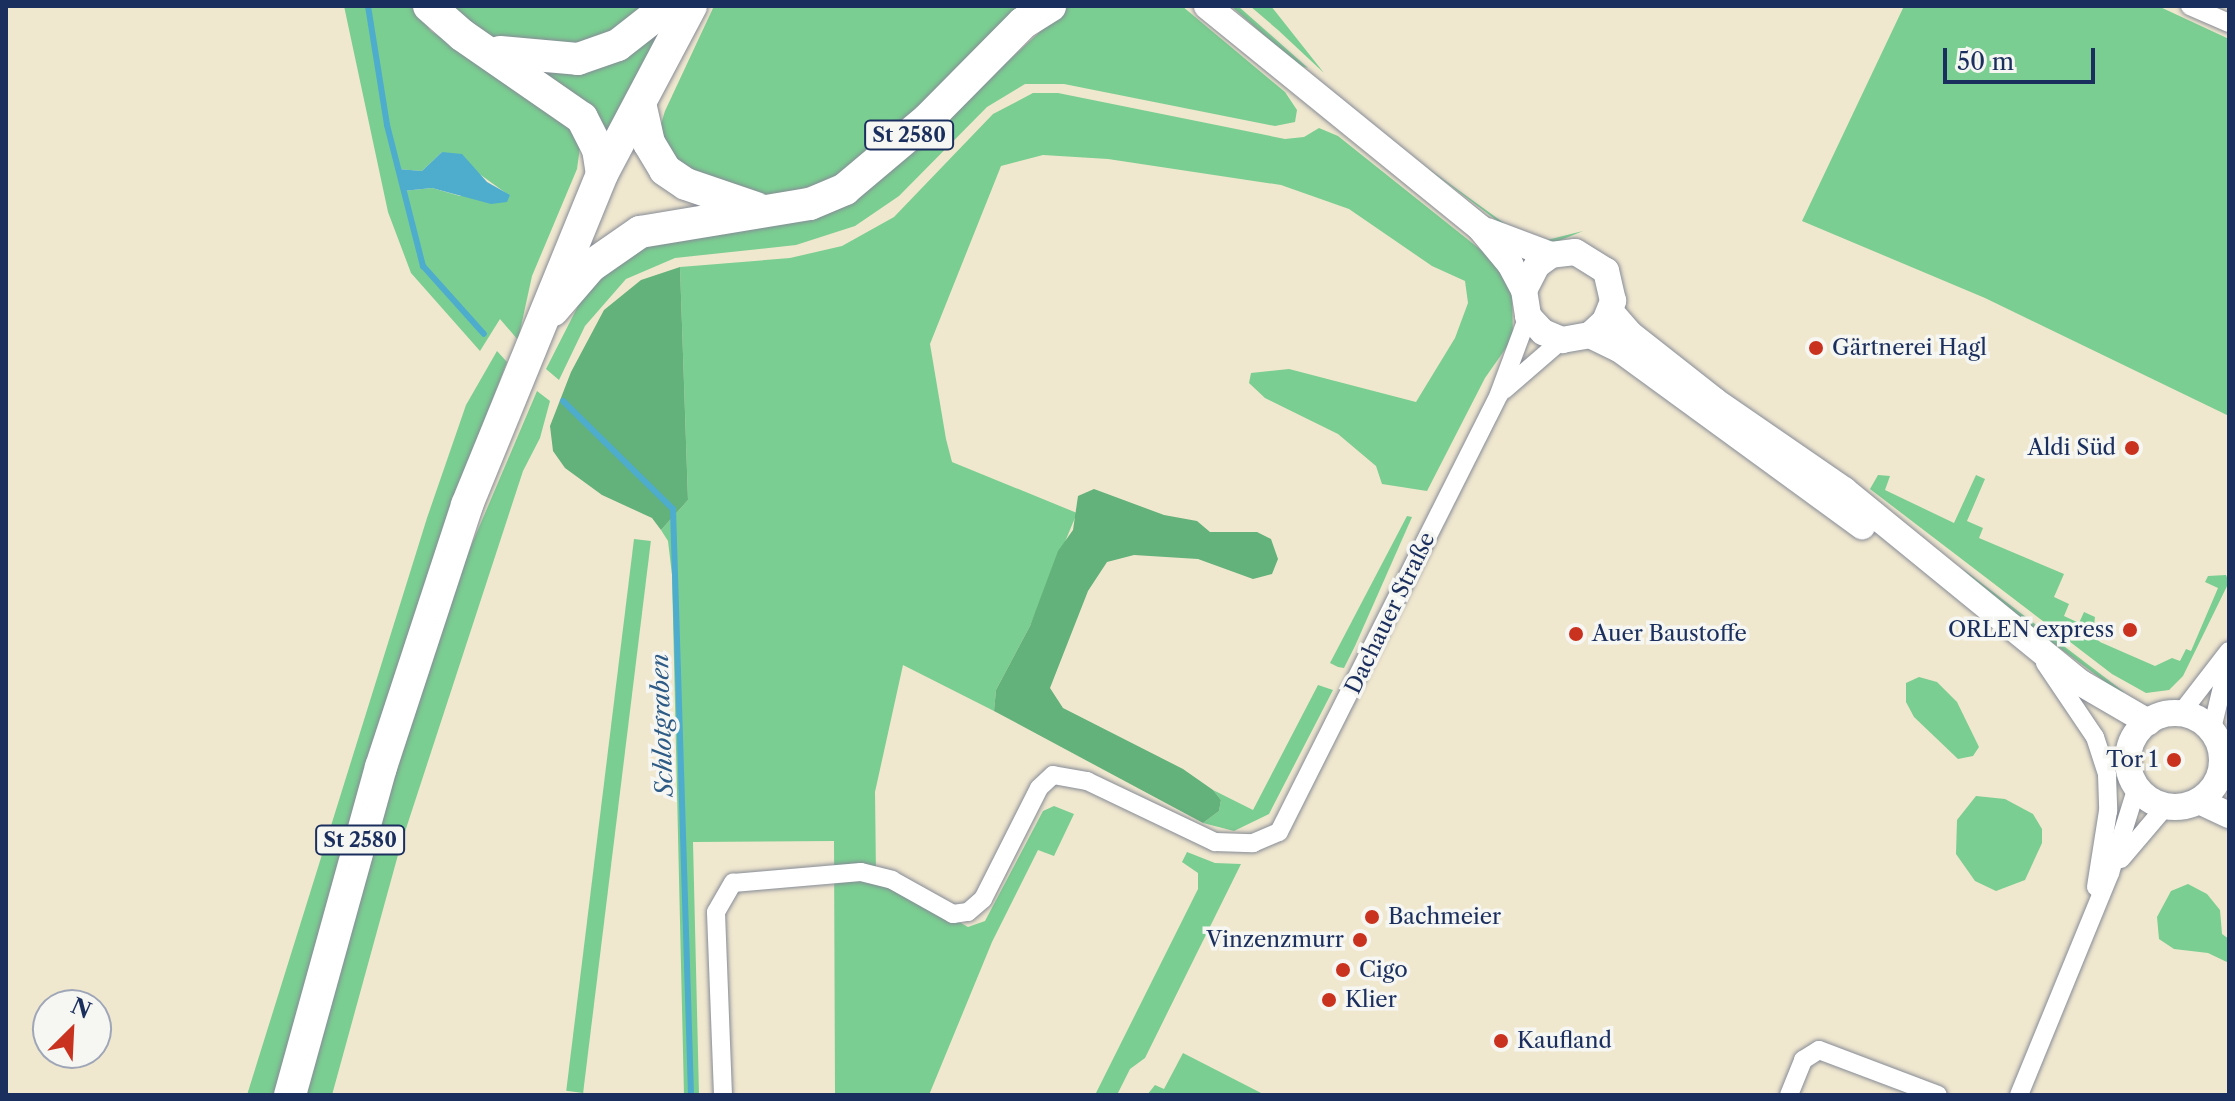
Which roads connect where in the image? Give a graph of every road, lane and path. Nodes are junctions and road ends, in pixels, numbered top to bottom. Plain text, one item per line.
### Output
1 (429, 6) edge
2 (668, 6) edge
3 (691, 6) edge
4 (1207, 6) edge
5 (2195, 7) edge
6 (1036, 12) edge
7 (2229, 23) edge
8 (484, 49) junction
9 (640, 103) junction
10 (602, 174) junction
11 (773, 212) junction
12 (1480, 228) junction
13 (1551, 255) junction
14 (1526, 303) junction
15 (1610, 311) junction
16 (534, 332) junction
17 (1590, 335) junction
18 (1562, 340) junction
19 (1499, 394) junction
20 (1986, 605) junction
21 (2027, 638) junction
22 (2229, 651) edge
23 (2229, 658) edge
24 (2081, 683) junction
25 (2181, 713) junction
26 (2148, 722) junction
27 (2212, 729) junction
28 (2131, 744) junction
29 (2224, 778) edge
30 (2137, 787) junction
31 (2199, 801) junction
32 (2166, 806) junction
33 (2229, 815) edge
34 (2110, 873) junction
35 (2091, 912) junction
36 (290, 1095) edge
37 (723, 1095) edge
38 (1789, 1095) edge
39 (1938, 1095) edge
40 (2019, 1095) edge

1 - 8 highway
2 - 8 highway
3 - 9 highway, St 2580
4 - 12 street
5 - 7 street
6 - 11 highway, St 2580
8 - 10 highway
9 - 10 highway, St 2580
9 - 11 highway, St 2580
10 - 16 highway, St 2580
11 - 16 highway, St 2580
12 - 13 street
12 - 14 street
13 - 14 street, Dachauer Straße
13 - 15 street
14 - 18 street
14 - 19 street, Dachauer Straße
15 - 17 street
15 - 20 street
16 - 36 highway, St 2580
17 - 18 street
17 - 20 street
18 - 19 street, Dachauer Straße
19 - 37 street, Dachauer Straße
20 - 21 street
21 - 24 street
21 - 35 street
22 - 25 street
23 - 27 street
24 - 26 street
24 - 28 street
25 - 26 street
25 - 27 street
26 - 28 street
27 - 29 street
28 - 30 street
29 - 31 street
30 - 32 street
30 - 34 street
31 - 32 street
31 - 33 street
32 - 34 street
34 - 35 street
35 - 40 street
38 - 39 street

